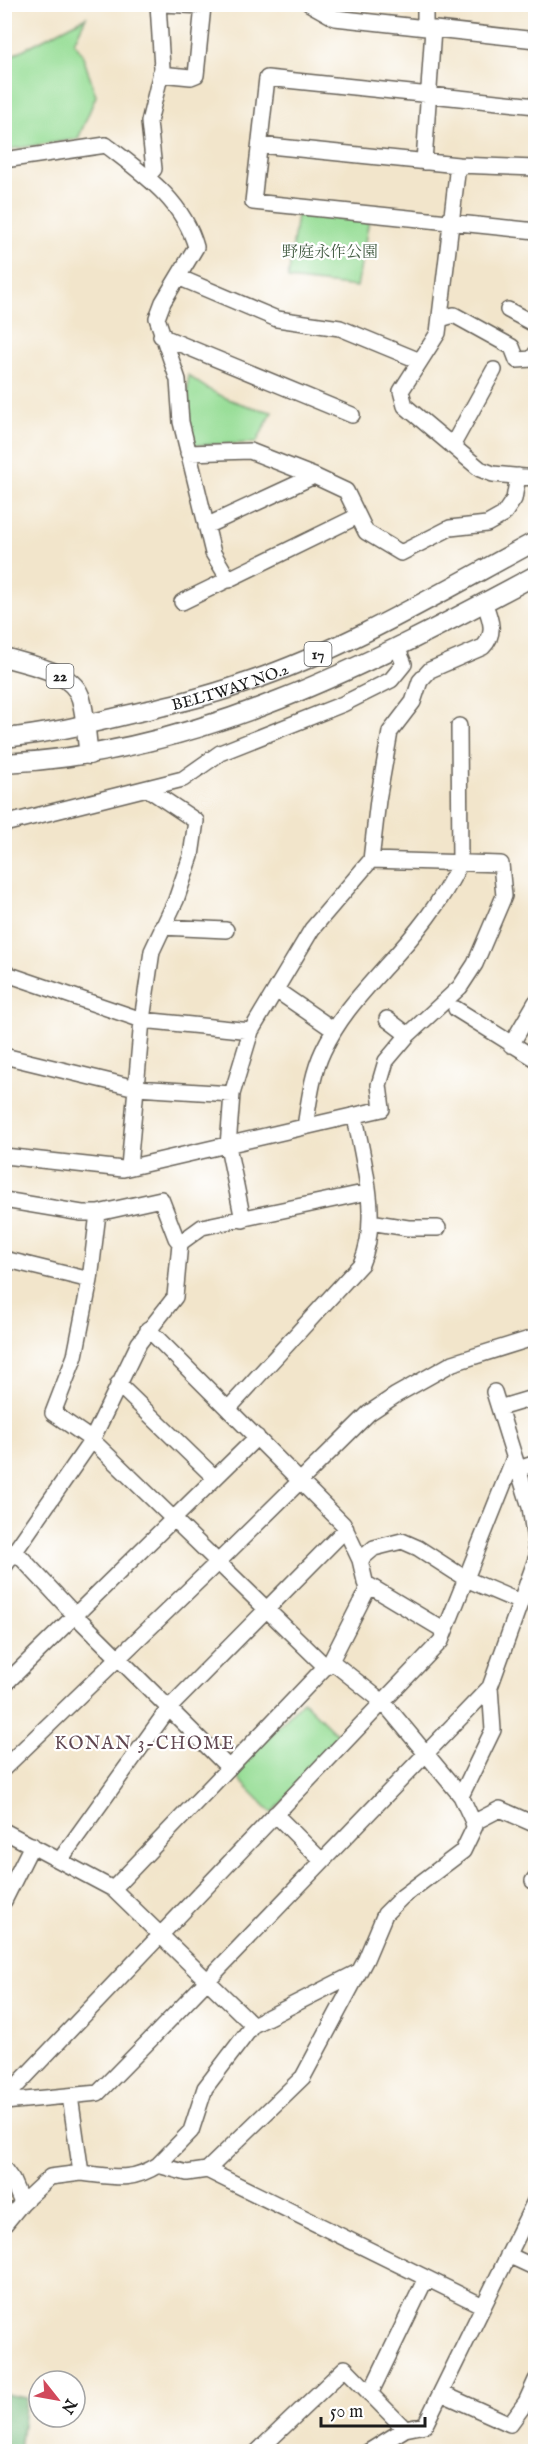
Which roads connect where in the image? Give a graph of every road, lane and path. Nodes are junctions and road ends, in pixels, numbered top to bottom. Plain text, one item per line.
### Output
1 (158, 4) edge
2 (163, 4) edge
3 (310, 4) edge
4 (425, 4) edge
5 (429, 28) junction
6 (536, 39) edge
7 (160, 74) junction
8 (429, 94) junction
9 (536, 106) edge
10 (260, 145) junction
11 (4, 160) edge
12 (423, 162) junction
13 (458, 165) junction
14 (536, 168) edge
15 (147, 177) junction
16 (452, 221) junction
17 (536, 231) edge
18 (178, 277) junction
19 (508, 310) dead end
20 (440, 319) junction
21 (536, 325) edge
22 (161, 336) junction
23 (536, 353) edge
24 (420, 361) junction
25 (494, 370) dead end
26 (352, 415) dead end
27 (452, 446) junction
28 (188, 453) junction
29 (314, 476) junction
30 (518, 476) junction
31 (536, 478) edge
32 (358, 516) junction
33 (206, 526) junction
34 (536, 541) edge
35 (536, 574) edge
36 (229, 580) junction
37 (182, 602) dead end
38 (484, 602) junction
39 (397, 646) junction
40 (4, 657) edge
41 (84, 725) junction
42 (459, 726) dead end
43 (4, 738) edge
44 (89, 755) junction
45 (4, 763) edge
46 (147, 789) junction
47 (4, 824) edge
48 (370, 860) junction
49 (460, 863) junction
50 (162, 927) junction
51 (226, 930) dead end
52 (4, 973) edge
53 (276, 990) junction
54 (536, 1002) edge
55 (456, 1008) dead end
56 (387, 1019) dead end
57 (142, 1020) junction
58 (334, 1030) junction
59 (251, 1031) junction
60 (408, 1035) junction
61 (511, 1045) junction
62 (4, 1056) edge
63 (536, 1059) edge
64 (136, 1088) junction
65 (232, 1094) junction
66 (355, 1116) junction
67 (305, 1127) junction
68 (228, 1146) junction
69 (4, 1156) edge
70 (129, 1167) junction
71 (368, 1192) junction
72 (4, 1200) edge
73 (98, 1213) junction
74 (243, 1220) junction
75 (370, 1222) junction
76 (438, 1228) dead end
77 (180, 1243) junction
78 (4, 1259) edge
79 (90, 1280) junction
80 (148, 1329) junction
81 (536, 1337) edge
82 (118, 1384) junction
83 (494, 1392) dead end
84 (536, 1398) edge
85 (499, 1408) junction
86 (228, 1409) junction
87 (257, 1437) junction
88 (92, 1440) junction
89 (536, 1463) edge
90 (516, 1464) junction
91 (215, 1478) junction
92 (300, 1480) junction
93 (174, 1519) junction
94 (346, 1529) junction
95 (536, 1548) edge
96 (9, 1557) edge
97 (536, 1559) edge
98 (360, 1560) junction
99 (218, 1562) junction
100 (466, 1579) junction
101 (365, 1583) junction
102 (520, 1602) junction
103 (267, 1610) junction
104 (75, 1615) junction
105 (445, 1632) junction
106 (119, 1658) junction
107 (328, 1664) junction
108 (4, 1684) edge
109 (490, 1687) junction
110 (384, 1703) junction
111 (169, 1708) junction
112 (427, 1755) junction
113 (228, 1767) junction
114 (4, 1768) edge
115 (461, 1796) junction
116 (275, 1814) junction
117 (473, 1823) junction
118 (536, 1825) edge
119 (4, 1831) edge
120 (32, 1845) junction
121 (60, 1860) junction
122 (322, 1861) junction
123 (536, 1877) edge
124 (536, 1882) edge
125 (113, 1888) junction
126 (4, 1901) edge
127 (161, 1935) junction
128 (358, 1972) junction
129 (208, 1981) junction
130 (253, 2025) junction
131 (70, 2096) junction
132 (4, 2101) edge
133 (158, 2165) junction
134 (4, 2169) edge
135 (207, 2170) junction
136 (81, 2173) junction
137 (536, 2199) edge
138 (22, 2203) junction
139 (4, 2225) edge
140 (508, 2255) junction
141 (536, 2268) edge
142 (426, 2278) junction
143 (483, 2307) junction
144 (536, 2380) edge
145 (441, 2393) junction
146 (370, 2394) junction
147 (405, 2429) junction
148 (257, 2451) edge
149 (368, 2451) edge

1 - 7 street
2 - 7 street
3 - 5 street
4 - 5 street
5 - 6 street
5 - 8 street
7 - 15 street
8 - 9 street
8 - 10 street
8 - 12 street
10 - 12 street
10 - 16 street
11 - 15 street
12 - 13 street
13 - 14 street
13 - 16 street
15 - 18 street
16 - 17 street
16 - 20 street
18 - 22 street
18 - 24 street
19 - 21 street
20 - 23 street
20 - 24 street
22 - 26 street
22 - 28 street
24 - 27 street
25 - 27 street
27 - 30 street
28 - 29 street
28 - 33 street
29 - 32 street
29 - 33 street
30 - 31 street
30 - 32 street
32 - 36 street
33 - 36 street
34 - 41 main road, BELTWAY NO.2 / 17
35 - 38 main road, BELTWAY NO.2 / 17
36 - 37 street
38 - 39 main road, BELTWAY NO.2 / 17
38 - 48 street
39 - 44 main road, BELTWAY NO.2 / 17
39 - 46 street
40 - 41 main road, 22
41 - 43 main road, BELTWAY NO.2 / 17
41 - 44 main road, 22
42 - 49 street
44 - 45 main road, BELTWAY NO.2 / 17
46 - 47 street
46 - 50 street
48 - 49 street
48 - 53 street
49 - 58 street
49 - 60 street
50 - 51 street
50 - 57 street
52 - 57 street
53 - 58 street
53 - 59 street
54 - 61 street
55 - 61 street
56 - 60 street
57 - 59 street
57 - 64 street
58 - 67 street
59 - 65 street
60 - 66 street
61 - 63 street
62 - 64 street
64 - 65 street
64 - 70 street
65 - 68 street
66 - 67 street
66 - 71 street
67 - 68 street
68 - 70 street
68 - 74 street
69 - 70 street
71 - 74 street
71 - 75 street
72 - 73 street
73 - 77 street
73 - 79 street
74 - 77 street
75 - 76 street
75 - 86 street
77 - 80 street
78 - 79 street
79 - 88 street
80 - 82 street
80 - 86 street
81 - 92 street
82 - 88 street
82 - 91 street
83 - 85 street
84 - 85 street
85 - 90 street
86 - 87 street
87 - 91 street
87 - 92 street
88 - 93 street
88 - 96 street
89 - 90 street
90 - 95 street
90 - 100 street
91 - 93 street
92 - 94 street
92 - 99 street
93 - 99 street
93 - 104 street
94 - 98 street
94 - 103 street
96 - 104 street
97 - 102 street
98 - 100 street
98 - 101 street
99 - 103 street
99 - 106 street
100 - 102 street
100 - 105 street
101 - 105 street
101 - 107 street
102 - 109 street
103 - 107 street
103 - 111 street
104 - 106 street
104 - 108 street
105 - 110 street
106 - 111 street
106 - 114 street
107 - 110 street
107 - 113 street
109 - 112 street
109 - 115 street
110 - 112 street
110 - 116 street
111 - 113 street
111 - 121 street
112 - 115 street
112 - 122 street
113 - 125 street
115 - 117 street
116 - 122 street
116 - 127 street
117 - 118 street
117 - 128 street
119 - 120 street
120 - 121 street
120 - 126 street
121 - 125 street
122 - 129 street
123 - 124 street
125 - 127 street
127 - 129 street
127 - 132 street
128 - 130 street
128 - 135 street
129 - 130 street
129 - 131 street
130 - 133 street
131 - 132 street
131 - 136 street
133 - 135 street
133 - 136 street
134 - 138 street
135 - 142 street
136 - 138 street
137 - 140 street
138 - 139 street
140 - 141 street
140 - 143 street
142 - 143 street
142 - 146 street
143 - 145 street
144 - 145 street
145 - 147 street
146 - 147 street
146 - 148 street
147 - 149 street

